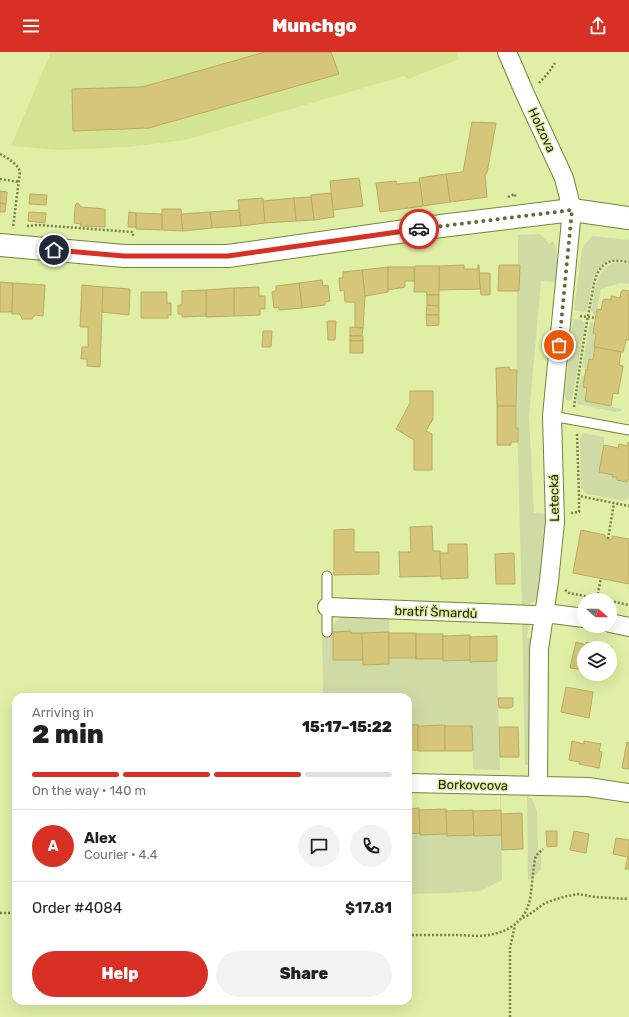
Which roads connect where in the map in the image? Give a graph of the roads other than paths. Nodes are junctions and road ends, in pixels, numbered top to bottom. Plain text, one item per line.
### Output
1 (507, 52) edge
2 (572, 210) junction
3 (629, 218) edge
4 (6, 238) edge
5 (552, 416) junction
6 (629, 430) edge
7 (328, 576) dead end
8 (327, 607) junction
9 (544, 614) junction
10 (577, 617) edge
11 (617, 624) edge
12 (629, 627) edge
13 (327, 632) dead end
14 (412, 783) edge
15 (538, 786) junction
16 (629, 793) edge

1 - 2 street, Holzova
2 - 3 street
2 - 4 street
2 - 5 street, Letecká
5 - 6 lane
5 - 9 street, Letecká
7 - 8 lane
8 - 9 street, bratří Šmardů
8 - 13 lane
9 - 10 street, bratří Šmardů
9 - 15 street, Letecká
11 - 12 street
14 - 15 street, Borkovcova
15 - 16 street, Borkovcova

